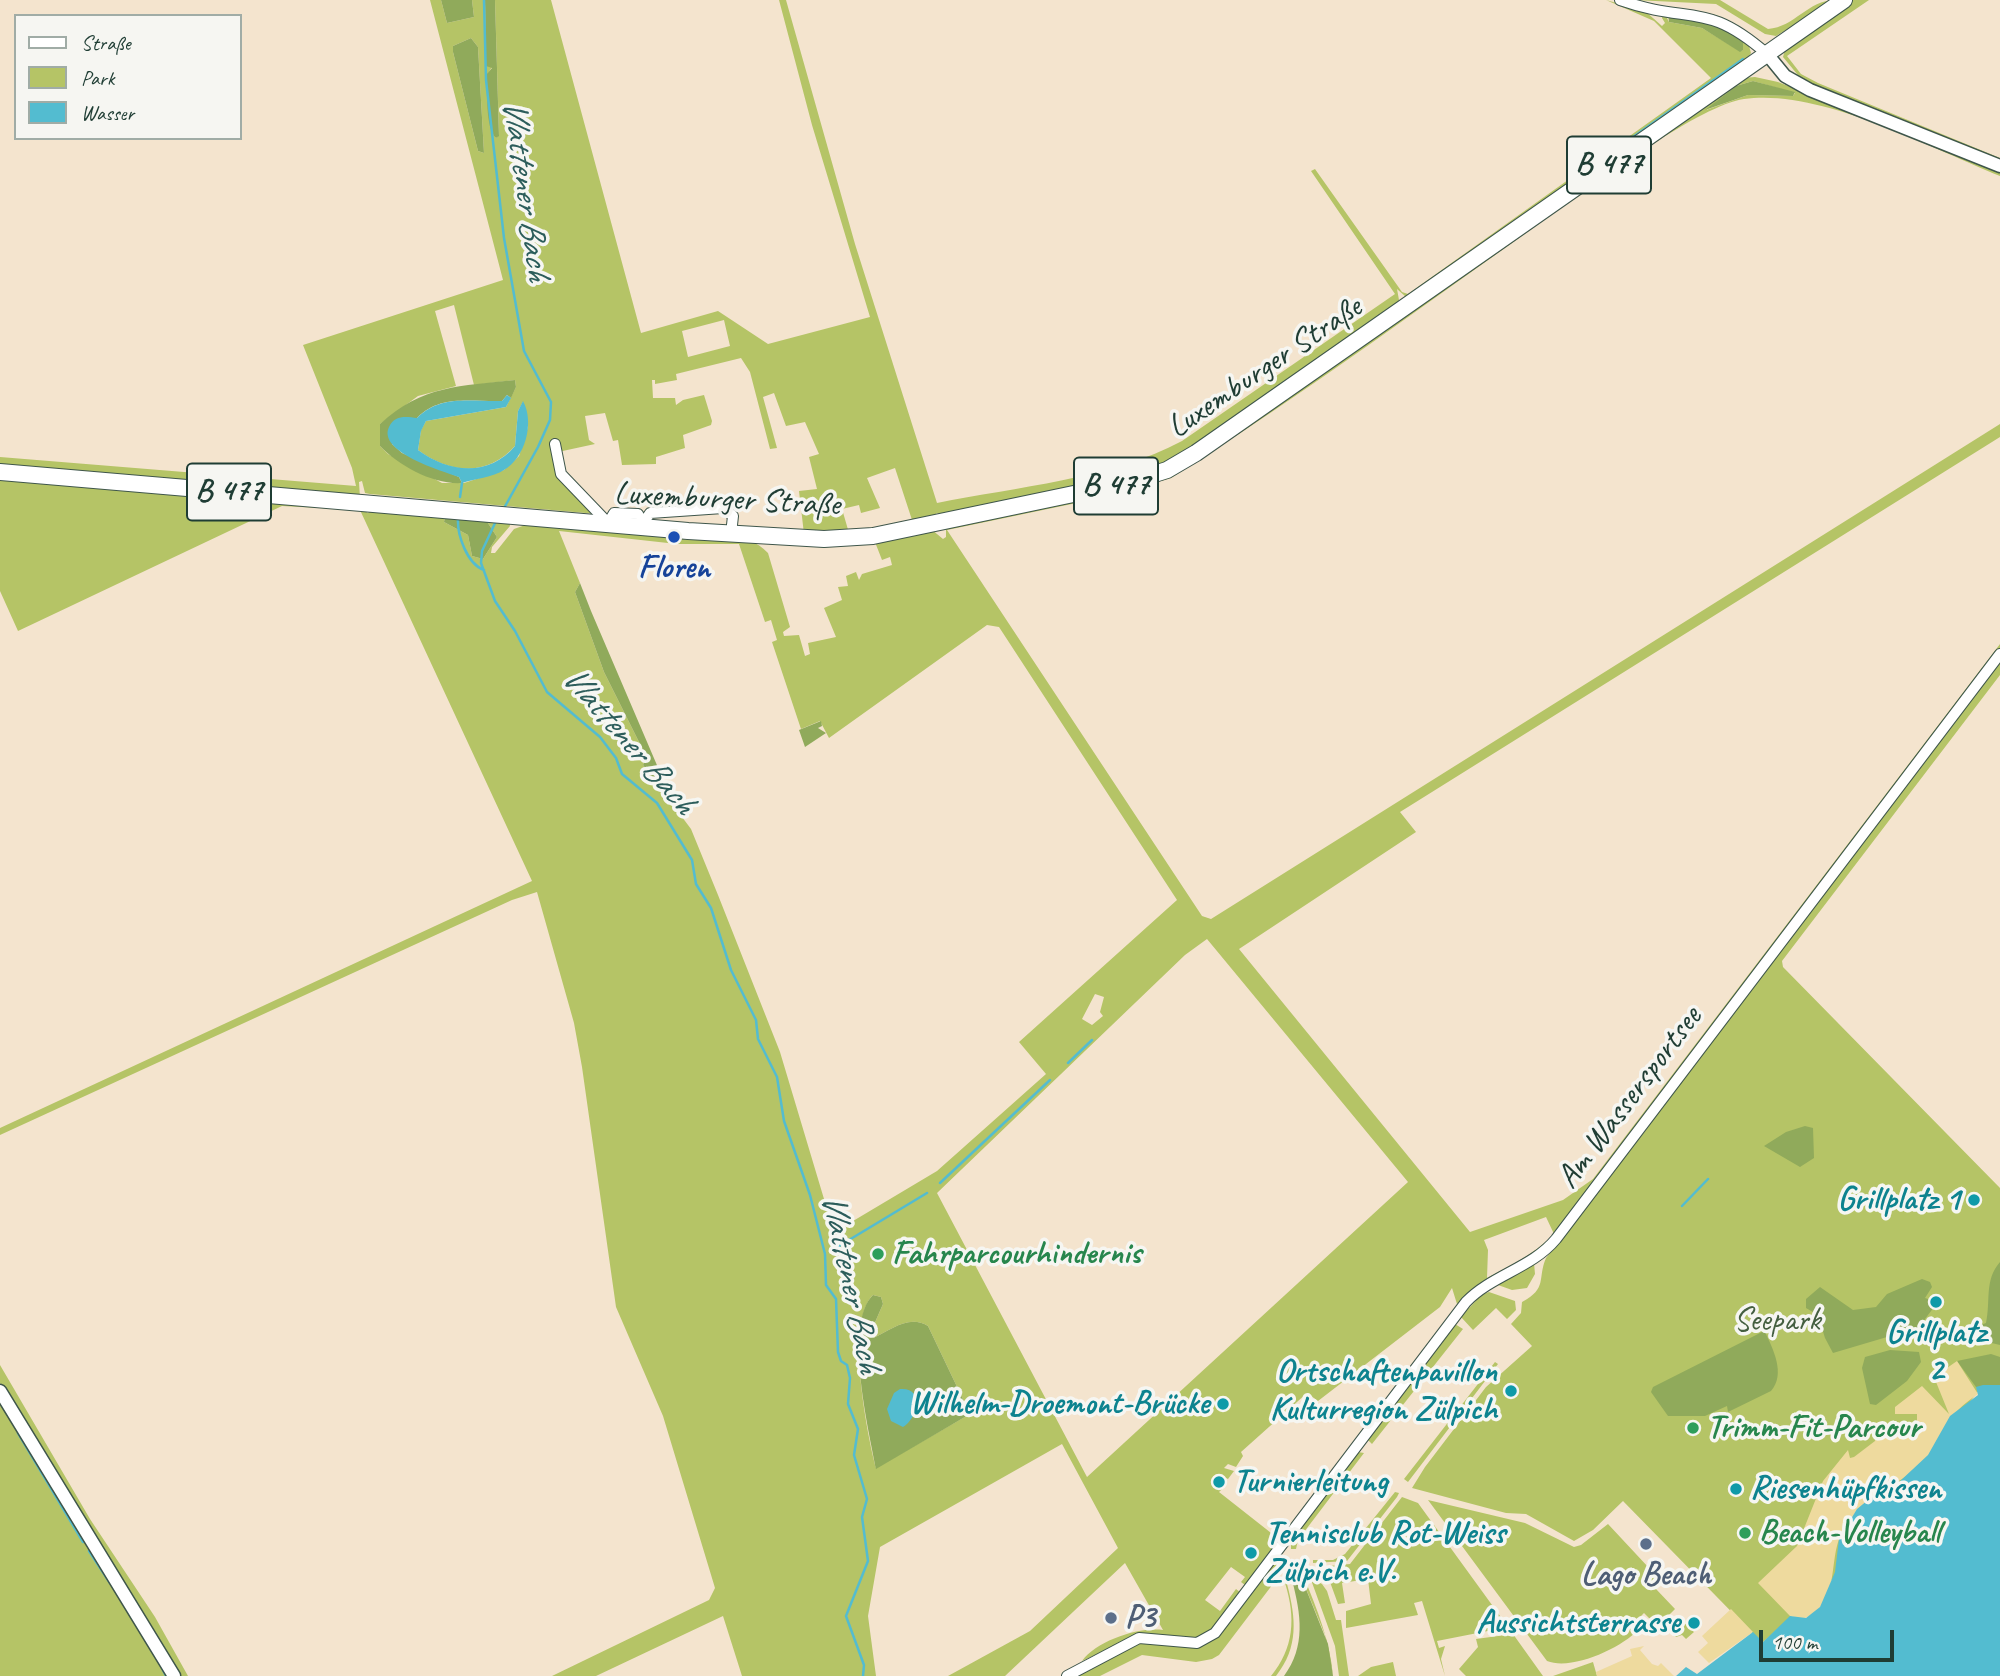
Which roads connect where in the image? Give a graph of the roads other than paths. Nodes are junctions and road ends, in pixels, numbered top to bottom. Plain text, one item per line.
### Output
1 (1620, 0) edge
2 (1844, 0) edge
3 (1767, 54) junction
4 (2000, 166) edge
5 (555, 444) dead end
6 (0, 472) edge
7 (608, 523) junction
8 (644, 524) junction
9 (731, 534) junction
10 (2000, 654) edge
11 (0, 1391) edge
12 (174, 1676) edge
13 (1067, 1676) edge

1 - 3 street
2 - 3 main road, B 477
3 - 4 street
3 - 9 main road, Luxemburger Straße / B 477
5 - 7 street
6 - 7 main road, Luxemburger Straße / B 477
7 - 8 main road, Luxemburger Straße / B 477
8 - 9 main road, Luxemburger Straße / B 477
8 - 9 street
10 - 13 street, Am Wassersportsee
11 - 12 street

